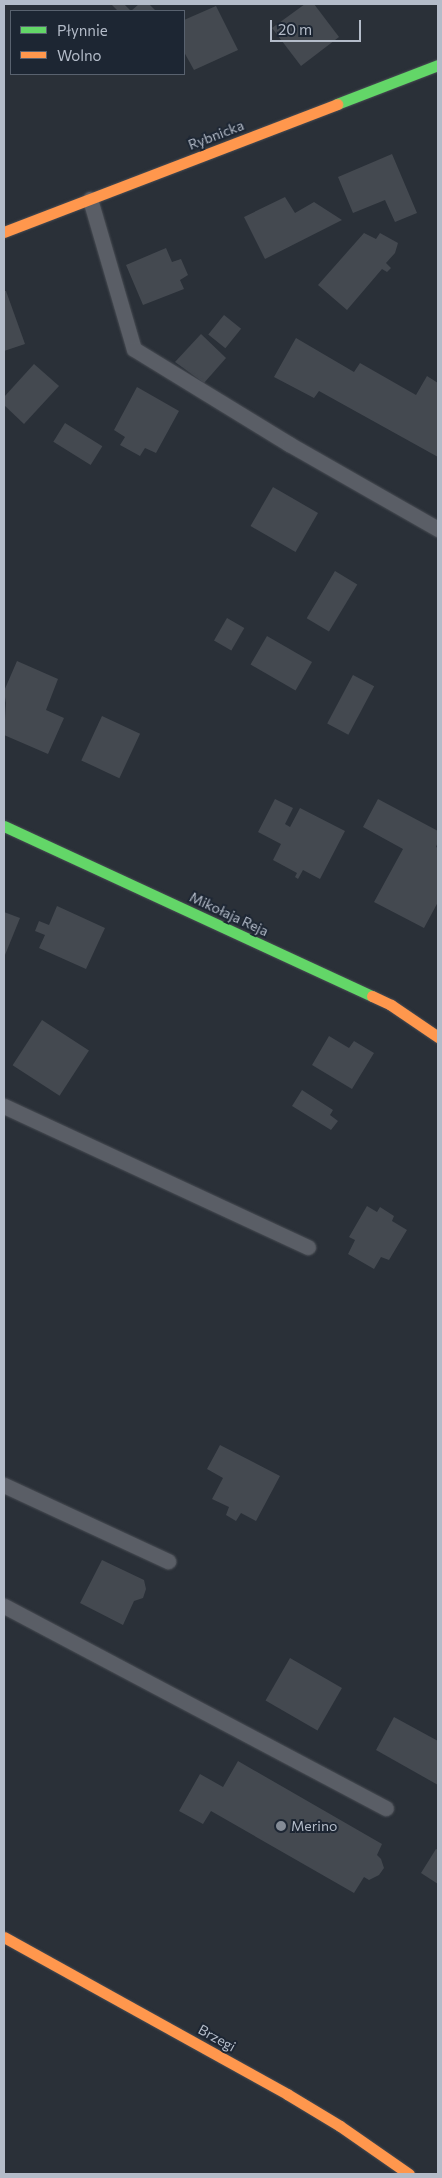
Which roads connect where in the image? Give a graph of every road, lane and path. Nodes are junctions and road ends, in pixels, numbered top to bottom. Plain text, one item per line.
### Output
1 (438, 65) edge
2 (90, 199) junction
3 (4, 232) edge
4 (438, 528) edge
5 (4, 826) edge
6 (438, 1037) edge
7 (4, 1106) edge
8 (308, 1247) dead end
9 (4, 1485) edge
10 (168, 1561) dead end
11 (4, 1606) edge
12 (386, 1808) dead end
13 (4, 1937) edge
14 (409, 2174) edge

1 - 2 street, Rybnicka
2 - 3 street, Rybnicka
2 - 4 lane
5 - 6 street, Mikołaja Reja
7 - 8 lane
9 - 10 lane
11 - 12 lane
13 - 14 street, Brzegi

